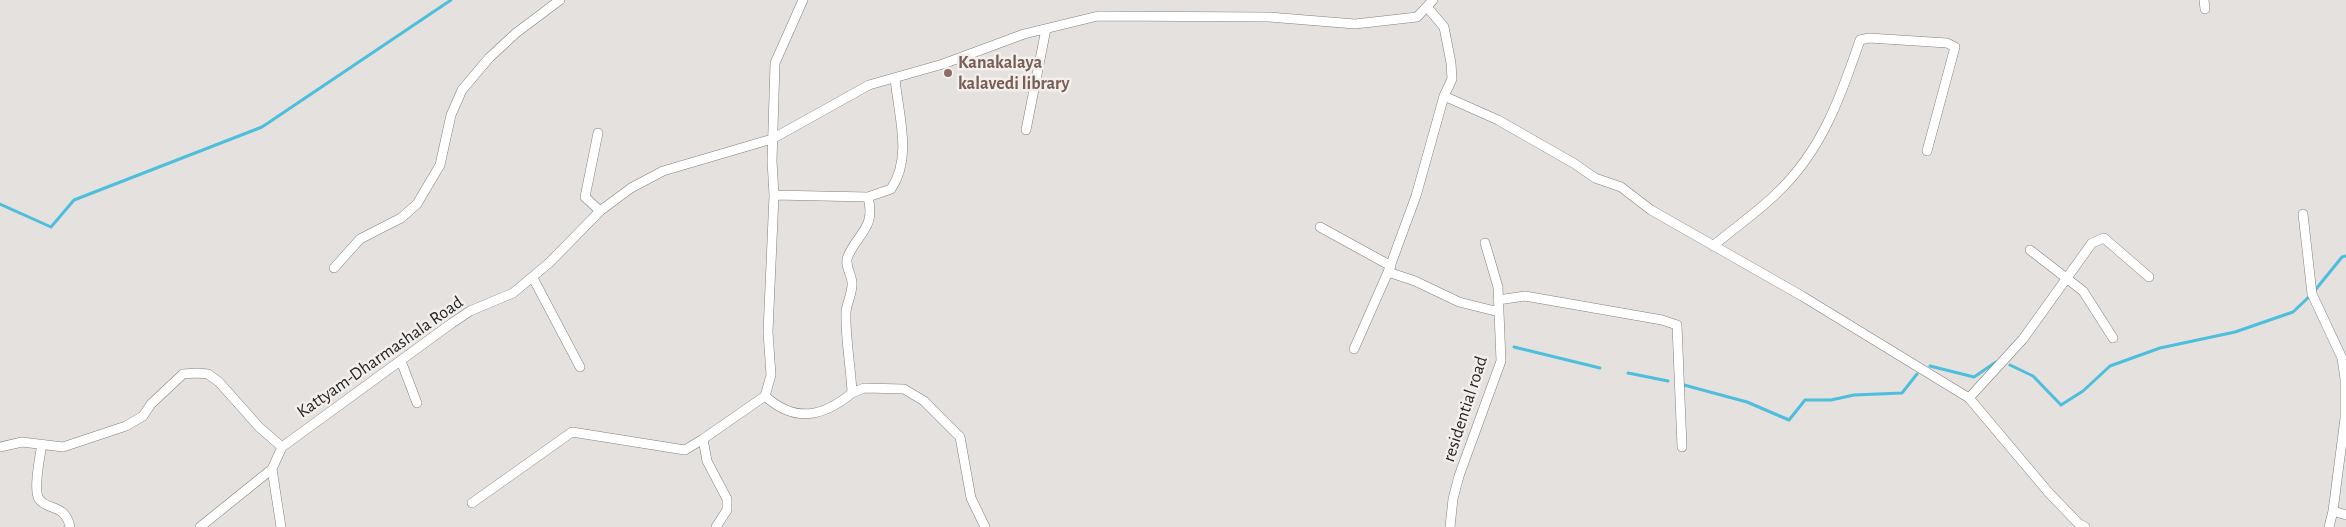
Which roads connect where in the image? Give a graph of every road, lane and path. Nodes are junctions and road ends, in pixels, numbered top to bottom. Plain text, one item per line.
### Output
1 (560, 0) edge
2 (803, 0) edge
3 (1430, 3) edge
4 (1046, 29) junction
5 (895, 78) junction
6 (1444, 96) junction
7 (1026, 130) dead end
8 (598, 133) dead end
9 (772, 139) junction
10 (1927, 151) dead end
11 (774, 195) junction
12 (868, 197) junction
13 (600, 211) junction
14 (2303, 214) dead end
15 (1320, 227) dead end
16 (1485, 242) dead end
17 (1713, 246) junction
18 (2030, 250) dead end
19 (334, 268) dead end
20 (1390, 269) junction
21 (2149, 277) dead end
22 (533, 278) junction
23 (2066, 278) junction
24 (1498, 300) junction
25 (1499, 312) junction
26 (2113, 338) dead end
27 (1354, 349) dead end
28 (401, 361) junction
29 (580, 367) dead end
30 (852, 393) junction
31 (766, 396) junction
32 (1969, 398) junction
33 (417, 403) dead end
34 (703, 439) junction
35 (42, 444) junction
36 (282, 446) junction
37 (0, 447) edge
38 (1682, 447) dead end
39 (272, 469) junction
40 (472, 503) dead end
41 (2333, 511) junction
42 (2346, 515) edge
43 (70, 527) edge
44 (200, 527) edge
45 (282, 527) edge
46 (716, 527) edge
47 (985, 527) edge
48 (1450, 527) edge
49 (2085, 527) edge
50 (2329, 527) edge

1 - 19 street
2 - 9 street
3 - 4 street, Kattyam-Dharmashala Road
3 - 6 street
4 - 5 street, Kattyam-Dharmashala Road
4 - 7 street
5 - 9 street, Kattyam-Dharmashala Road
5 - 12 street
6 - 17 street
6 - 20 street
8 - 13 street
9 - 11 street
9 - 13 street, Kattyam-Dharmashala Road
10 - 17 street
11 - 12 street
11 - 31 street
12 - 30 street
13 - 22 street, Kattyam-Dharmashala Road
14 - 41 street
15 - 20 street
16 - 24 street, residential road
17 - 32 street
18 - 23 street
20 - 25 street
20 - 27 street
21 - 23 street
22 - 28 street, Kattyam-Dharmashala Road
22 - 29 street
23 - 26 street
23 - 32 street
24 - 25 street, residential road
24 - 38 street
25 - 48 street, residential road
28 - 33 street
28 - 36 street, Kattyam-Dharmashala Road
30 - 31 street
30 - 47 street
31 - 34 street
32 - 49 street
34 - 40 street
34 - 46 street
35 - 36 street
35 - 37 street
35 - 43 street
36 - 39 street
39 - 44 street
39 - 45 street
41 - 42 street
41 - 50 street

